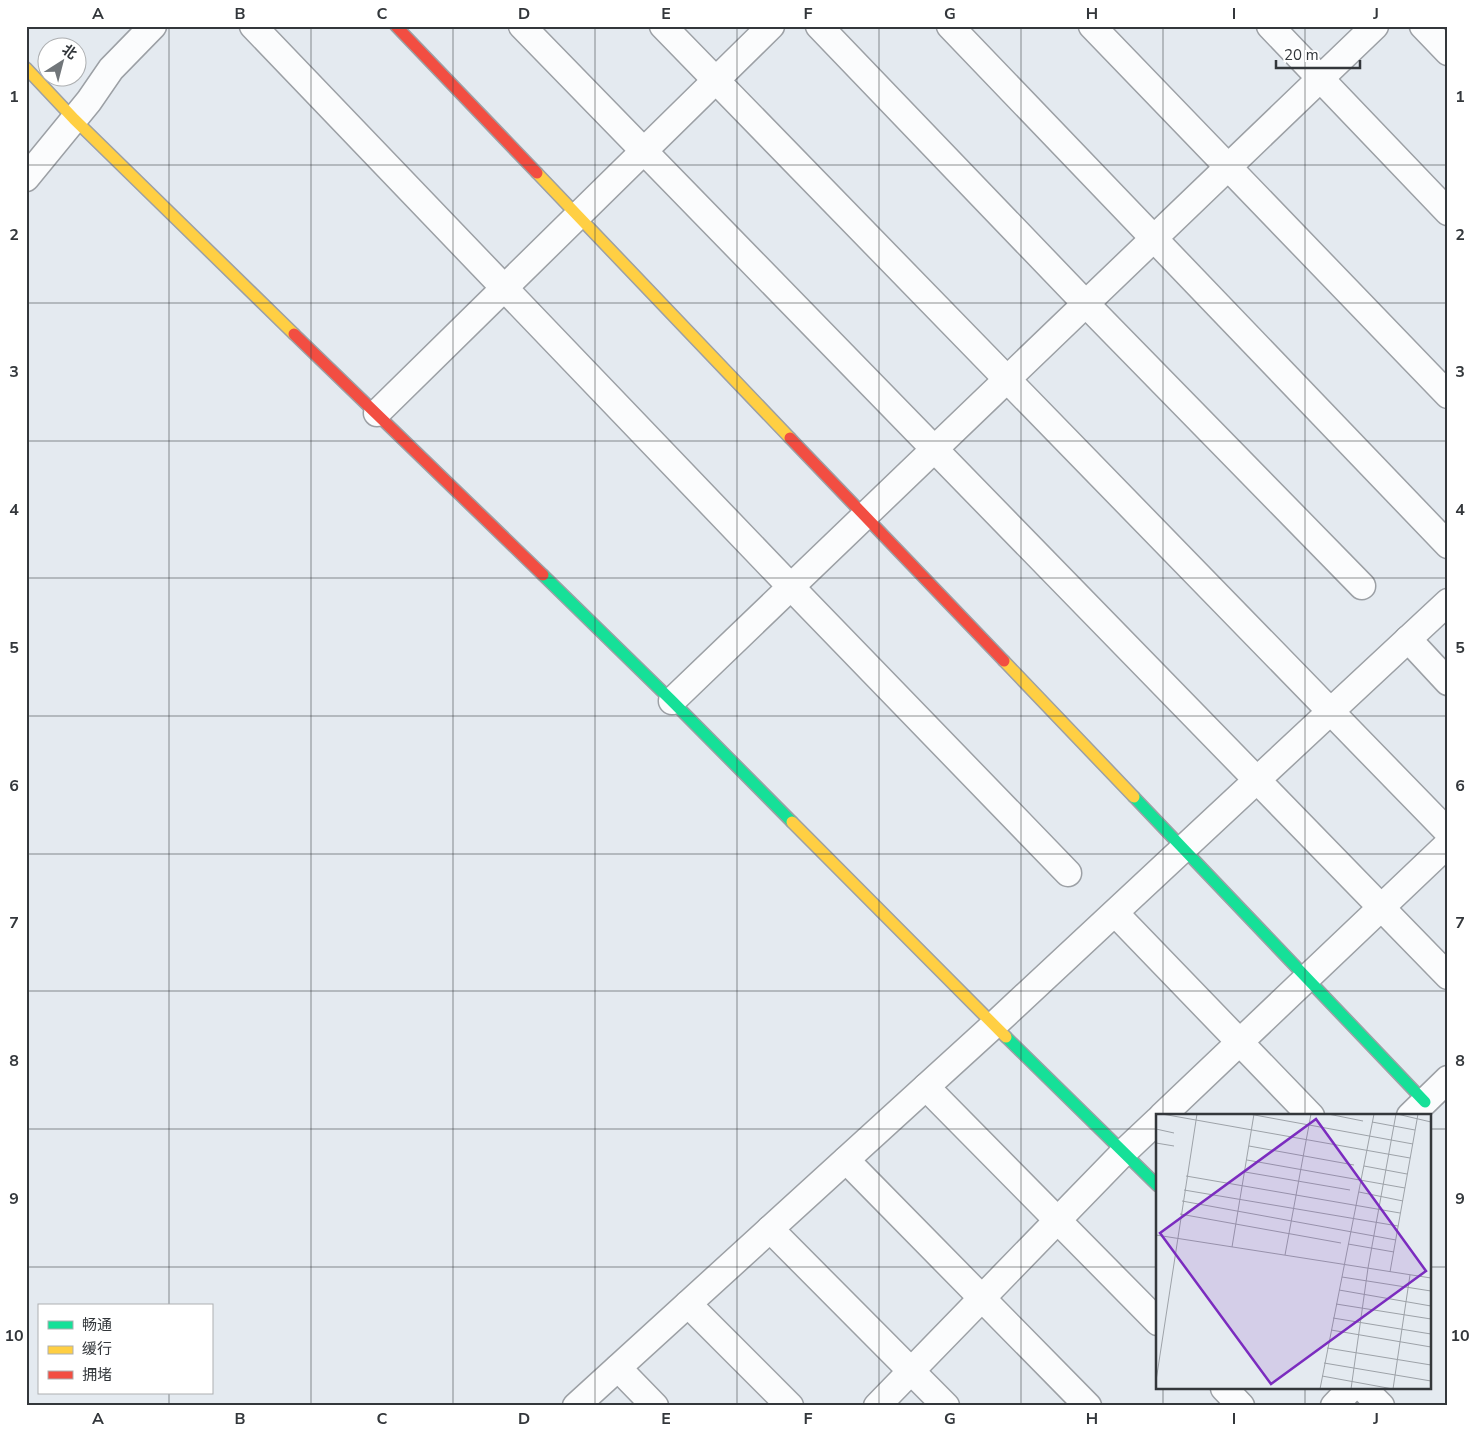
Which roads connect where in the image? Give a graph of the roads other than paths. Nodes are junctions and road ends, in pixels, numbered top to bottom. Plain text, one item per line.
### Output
1 (153, 26) edge
2 (253, 26) edge
3 (396, 26) edge
4 (522, 26) edge
5 (664, 26) edge
6 (771, 26) edge
7 (819, 26) edge
8 (950, 26) edge
9 (1092, 26) edge
10 (1270, 26) edge
11 (1375, 26) edge
12 (1423, 26) edge
13 (1448, 52) edge
14 (26, 68) edge
15 (1321, 78) junction
16 (716, 80) junction
17 (74, 119) junction
18 (644, 151) junction
19 (1227, 168) junction
20 (26, 178) edge
21 (1448, 212) edge
22 (578, 216) junction
23 (1154, 238) junction
24 (504, 288) junction
25 (1086, 304) junction
26 (1007, 380) junction
27 (1448, 396) edge
28 (377, 413) junction
29 (934, 449) junction
30 (864, 516) junction
31 (1448, 545) edge
32 (1362, 586) dead end
33 (791, 587) junction
34 (1448, 602) edge
35 (1408, 639) junction
36 (1448, 682) edge
37 (672, 701) junction
38 (1330, 712) junction
39 (1257, 780) junction
40 (1448, 832) edge
41 (1448, 844) edge
42 (1183, 849) junction
43 (1068, 873) dead end
44 (1381, 907) junction
45 (1114, 913) junction
46 (1448, 976) edge
47 (1307, 978) junction
48 (994, 1025) junction
49 (1239, 1042) junction
50 (1448, 1079) edge
51 (926, 1087) junction
52 (1418, 1109) edge
53 (1164, 1114) edge
54 (1309, 1114) edge
55 (1156, 1122) edge
56 (1124, 1152) junction
57 (846, 1160) junction
58 (1156, 1184) edge
59 (1058, 1220) junction
60 (770, 1229) junction
61 (982, 1298) junction
62 (688, 1304) junction
63 (1156, 1320) edge
64 (618, 1368) junction
65 (911, 1371) junction
66 (1226, 1390) edge
67 (1349, 1390) edge
68 (1365, 1390) edge
69 (576, 1406) edge
70 (655, 1406) edge
71 (790, 1406) edge
72 (877, 1406) edge
73 (946, 1406) edge
74 (1088, 1406) edge
75 (1241, 1406) edge
76 (1334, 1406) edge
77 (1381, 1406) edge

1 - 17 street
2 - 24 street
3 - 22 street
4 - 18 street
5 - 16 street
6 - 16 street
7 - 25 street
8 - 23 street
9 - 19 street
10 - 15 street
11 - 15 street
12 - 13 street
14 - 17 street
15 - 19 street
15 - 21 street
16 - 18 street
16 - 26 street
17 - 20 street
17 - 28 street
18 - 22 street
18 - 29 street
19 - 23 street
19 - 27 street
22 - 24 street
22 - 30 street
23 - 25 street
23 - 31 street
24 - 28 street
24 - 33 street
25 - 26 street
25 - 32 street
26 - 29 street
26 - 38 street
28 - 37 street
29 - 30 street
29 - 39 street
30 - 33 street
30 - 42 street
33 - 37 street
33 - 43 street
34 - 35 street
35 - 36 street
35 - 38 street
37 - 48 street
38 - 39 street
38 - 40 street
39 - 42 street
39 - 44 street
41 - 44 street
42 - 45 street
42 - 47 street
44 - 46 street
44 - 47 street
45 - 48 street
45 - 49 street
47 - 49 street
47 - 52 street
48 - 51 street
48 - 56 street
49 - 53 street
49 - 54 street
50 - 52 street
51 - 57 street
51 - 59 street
55 - 56 street
56 - 58 street
56 - 59 street
57 - 60 street
57 - 61 street
59 - 61 street
59 - 63 street
60 - 62 street
60 - 65 street
61 - 65 street
61 - 74 street
62 - 64 street
62 - 71 street
64 - 69 street
64 - 70 street
65 - 72 street
65 - 73 street
66 - 75 street
67 - 76 street
68 - 77 street

